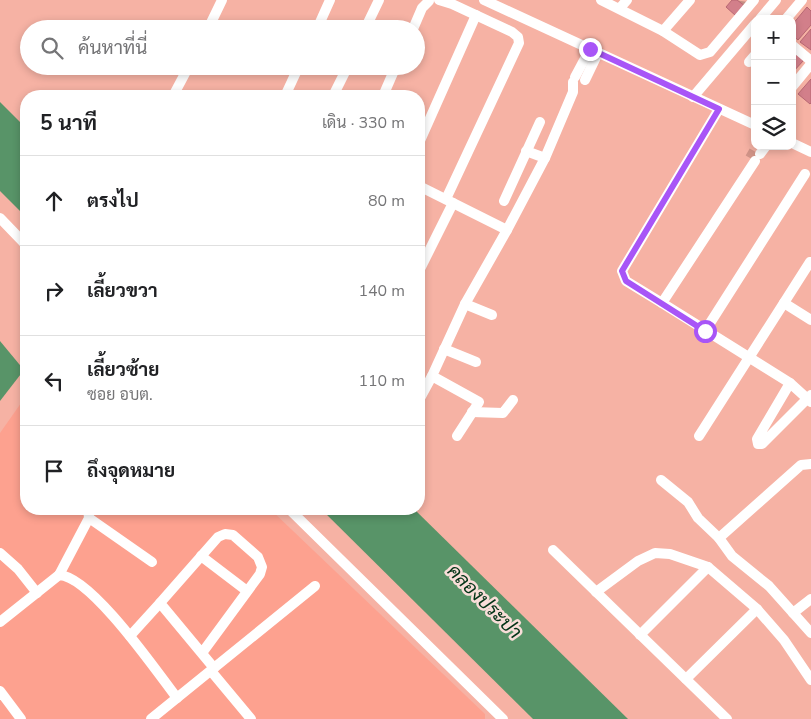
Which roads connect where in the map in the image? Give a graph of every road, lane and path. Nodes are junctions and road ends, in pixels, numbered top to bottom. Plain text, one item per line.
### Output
1 (222, 0) edge
2 (330, 0) edge
3 (379, 0) edge
4 (432, 0) edge
5 (484, 0) edge
6 (601, 0) edge
7 (690, 0) edge
8 (754, 0) edge
9 (776, 0) edge
10 (802, 0) edge
11 (624, 4) edge
12 (476, 15) junction
13 (763, 15) edge
14 (789, 15) edge
15 (212, 20) edge
16 (321, 20) edge
17 (369, 20) edge
18 (417, 20) edge
19 (751, 29) edge
20 (663, 31) junction
21 (796, 49) edge
22 (594, 51) junction
23 (710, 52) junction
24 (723, 62) junction
25 (811, 62) edge
26 (184, 75) edge
27 (295, 75) edge
28 (344, 75) edge
29 (392, 75) edge
30 (796, 82) edge
31 (176, 90) edge
32 (288, 90) edge
33 (336, 90) edge
34 (386, 90) edge
35 (693, 97) junction
36 (719, 109) junction
37 (540, 122) dead end
38 (751, 123) edge
39 (425, 130) edge
40 (796, 145) edge
41 (526, 151) junction
42 (811, 152) edge
43 (757, 153) tunnel mouth
44 (546, 158) junction
45 (805, 174) dead end
46 (425, 189) edge
47 (449, 201) junction
48 (504, 201) dead end
49 (0, 218) edge
50 (507, 230) junction
51 (20, 239) edge
52 (425, 257) edge
53 (810, 262) edge
54 (662, 303) junction
55 (784, 303) junction
56 (465, 304) junction
57 (492, 316) dead end
58 (811, 320) edge
59 (705, 331) junction
60 (444, 349) junction
61 (750, 358) junction
62 (476, 362) dead end
63 (432, 376) junction
64 (790, 382) junction
65 (425, 389) edge
66 (810, 398) edge
67 (513, 400) dead end
68 (472, 412) junction
69 (457, 436) dead end
70 (699, 436) dead end
71 (811, 464) edge
72 (661, 480) dead end
73 (87, 515) edge
74 (91, 515) edge
75 (295, 515) edge
76 (719, 538) junction
77 (553, 550) dead end
78 (0, 553) edge
79 (201, 556) junction
80 (152, 562) dead end
81 (708, 566) junction
82 (60, 575) junction
83 (315, 586) dead end
84 (247, 591) junction
85 (37, 592) junction
86 (596, 592) junction
87 (811, 599) edge
88 (160, 603) junction
89 (756, 609) junction
90 (793, 613) junction
91 (0, 622) edge
92 (811, 633) edge
93 (640, 635) junction
94 (130, 636) junction
95 (202, 653) junction
96 (213, 669) junction
97 (686, 679) junction
98 (811, 680) edge
99 (0, 691) edge
100 (177, 698) junction
101 (20, 719) edge
102 (151, 719) edge
103 (251, 719) edge
104 (503, 719) edge
105 (727, 719) edge

1 - 15 street
2 - 16 street
3 - 17 street
4 - 12 street
4 - 18 street
5 - 22 street
6 - 11 street
7 - 20 street
8 - 23 street
9 - 13 street
10 - 14 street
11 - 20 street
12 - 39 street
12 - 47 street
19 - 24 street
20 - 23 street
21 - 25 street
22 - 35 street
22 - 44 street
23 - 24 street
24 - 35 street
25 - 30 street
26 - 31 street
27 - 32 street
28 - 33 street
29 - 34 street
35 - 36 street
36 - 38 street
36 - 54 street
37 - 41 street
40 - 42 street
41 - 44 street
41 - 48 street
43 - 54 street
44 - 50 street
45 - 59 street
46 - 47 street
47 - 50 street
47 - 52 street
49 - 51 street
50 - 56 street
53 - 55 street
54 - 59 street
55 - 58 street
55 - 61 street
56 - 57 street
56 - 60 street
59 - 61 street
60 - 62 street
60 - 63 street
61 - 64 street
61 - 70 street
63 - 65 street
63 - 68 street
64 - 66 street
64 - 66 street
67 - 68 street
68 - 69 street
71 - 76 street
72 - 76 street
73 - 82 street
74 - 80 street
75 - 104 street
76 - 90 street
77 - 86 street
78 - 85 street
79 - 84 street
79 - 84 street
79 - 88 street
81 - 86 street
81 - 89 street
81 - 93 street
82 - 85 street
82 - 94 street
83 - 96 street
84 - 95 street
85 - 91 street
86 - 93 street
87 - 90 street
88 - 94 street
88 - 95 street
89 - 97 street
89 - 98 street
90 - 92 street
93 - 97 street
94 - 100 street
95 - 96 street
96 - 100 street
96 - 103 street
97 - 105 street
99 - 101 street
100 - 102 street

